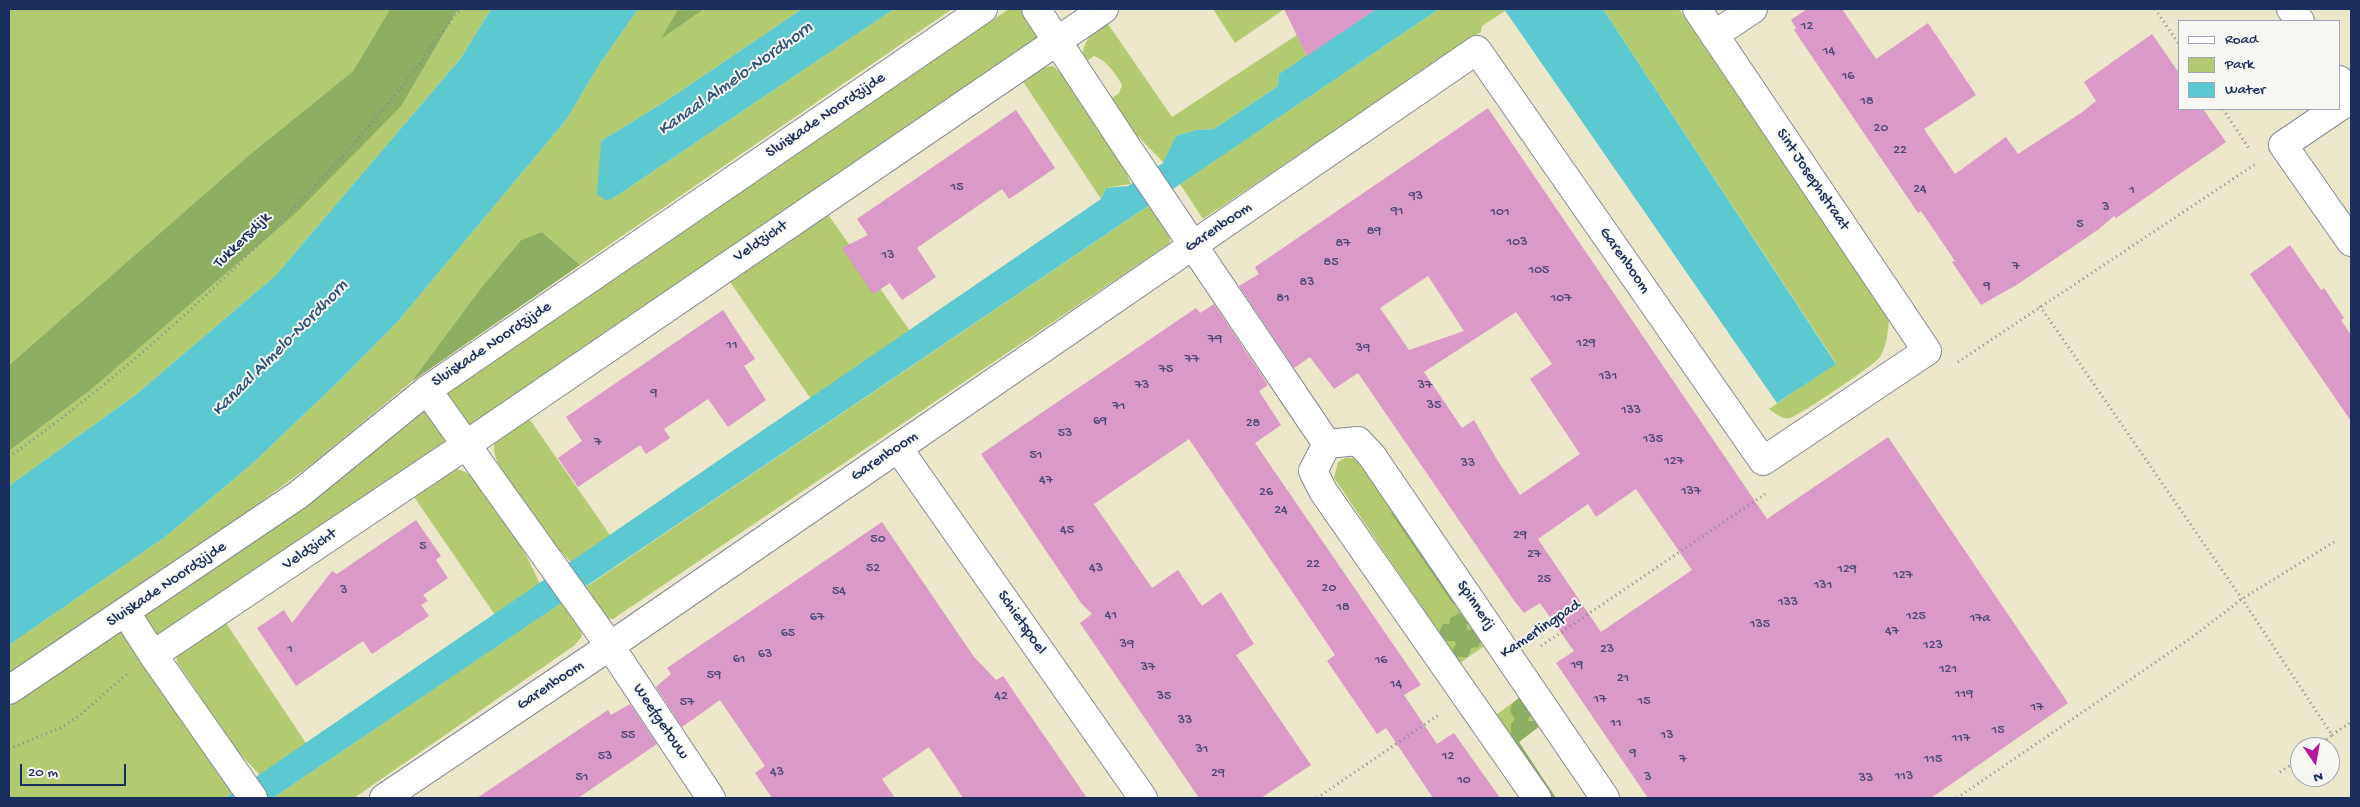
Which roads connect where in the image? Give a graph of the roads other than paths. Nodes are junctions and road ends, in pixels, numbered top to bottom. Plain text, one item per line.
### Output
1 (983, 9) edge
2 (1036, 9) edge
3 (1104, 9) edge
4 (1697, 9) edge
5 (1753, 9) edge
6 (2291, 9) edge
7 (2299, 20) edge
8 (1714, 35) junction
9 (1057, 40) junction
10 (2340, 82) edge
11 (2340, 106) edge
12 (2334, 110) edge
13 (2351, 242) edge
14 (1194, 245) junction
15 (1928, 352) joint
16 (427, 390) junction
17 (1328, 444) junction
18 (466, 445) junction
19 (898, 448) junction
20 (126, 613) junction
21 (610, 646) junction
22 (154, 655) junction
23 (9, 690) edge
24 (253, 798) edge
25 (384, 798) edge
26 (711, 798) edge
27 (1143, 798) edge
28 (1537, 798) edge
29 (1605, 798) edge

1 - 16 street, Sluiskade Noordzijde
2 - 9 street
3 - 9 street, Veldzicht
4 - 8 street, Sint Josephstraat
5 - 8 street
6 - 7 street
8 - 15 street, Sint Josephstraat
9 - 14 street
9 - 18 street, Veldzicht
10 - 11 street
12 - 13 street
14 - 15 street, Garenboom
14 - 17 street
14 - 19 street, Garenboom
16 - 18 street
16 - 20 street, Sluiskade Noordzijde
17 - 28 street
17 - 29 street, Spinnerij
18 - 21 street
18 - 22 street, Veldzicht
19 - 21 street, Garenboom
19 - 27 street, Schietspoel
20 - 22 street
20 - 23 street, Sluiskade Noordzijde
21 - 25 street, Garenboom
21 - 26 street, Weefgetouw
22 - 24 street

